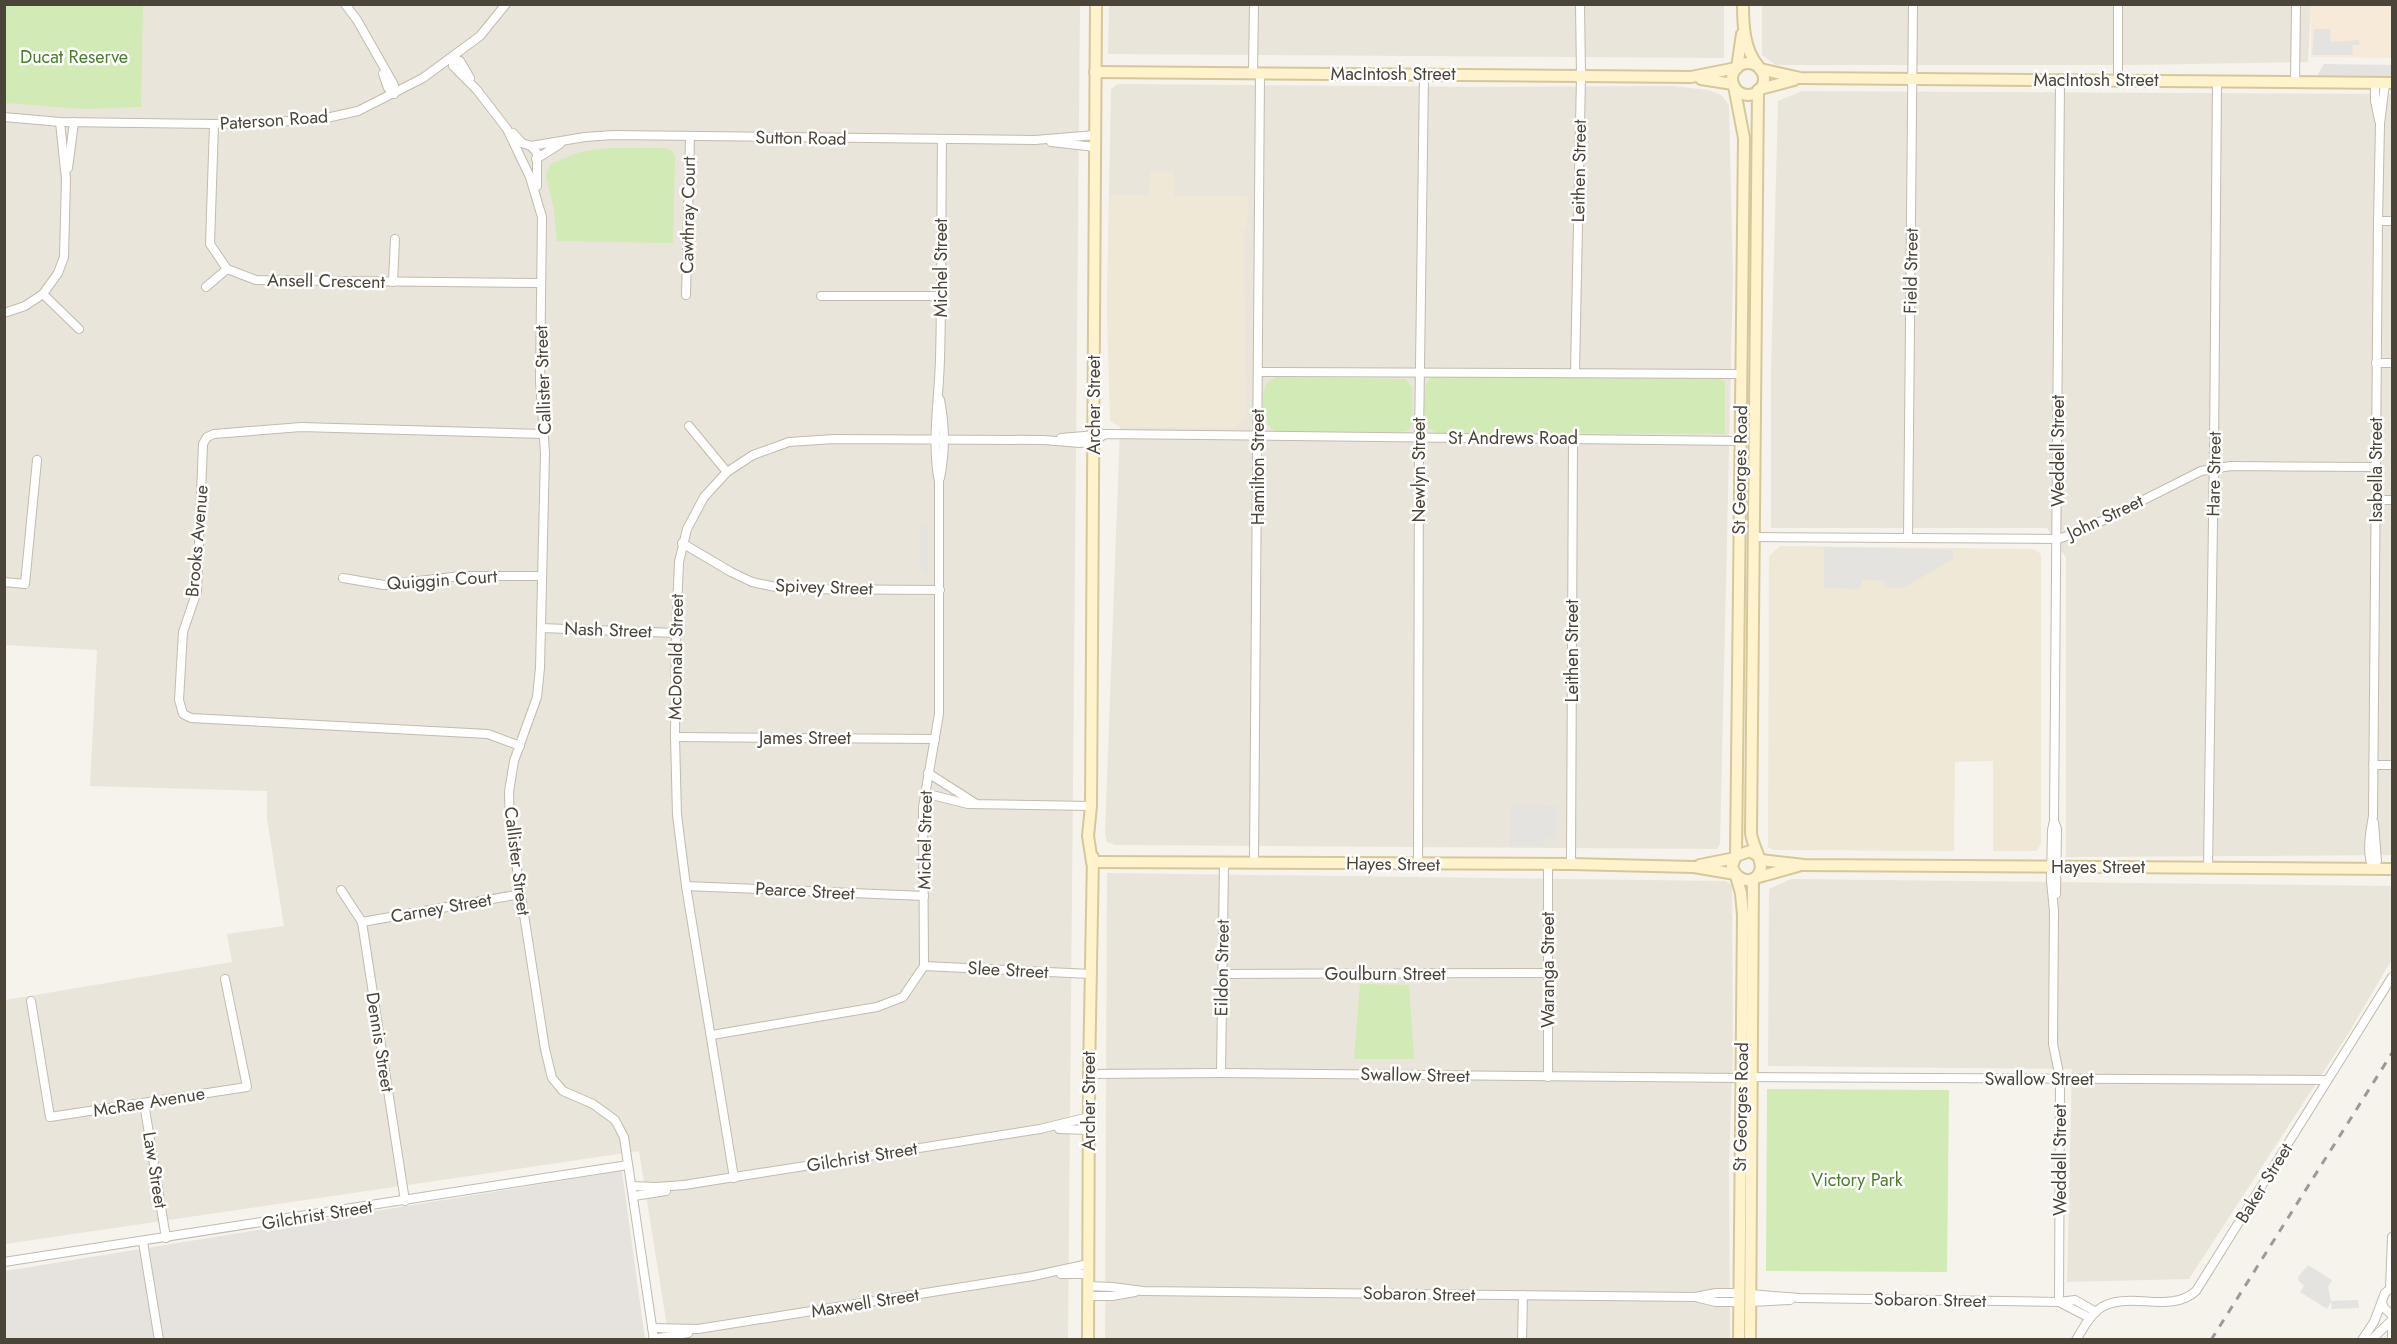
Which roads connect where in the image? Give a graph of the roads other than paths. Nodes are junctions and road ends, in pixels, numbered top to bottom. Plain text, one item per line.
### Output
1 (345, 4) edge
2 (506, 4) edge
3 (1096, 4) edge
4 (1254, 4) edge
5 (1580, 4) edge
6 (1743, 4) edge
7 (1913, 4) edge
8 (2118, 4) edge
9 (2296, 4) edge
10 (1743, 22) junction
11 (452, 58) junction
12 (1736, 68) junction
13 (1759, 68) junction
14 (1095, 72) junction
15 (1257, 73) junction
16 (1424, 75) junction
17 (1581, 76) junction
18 (1692, 77) junction
19 (1800, 78) junction
20 (1913, 79) junction
21 (2060, 80) junction
22 (2118, 81) junction
23 (2217, 81) junction
24 (2295, 82) junction
25 (2384, 83) edge
26 (1733, 85) junction
27 (1759, 89) junction
28 (394, 94) junction
29 (4, 117) edge
30 (60, 122) junction
31 (74, 122) junction
32 (214, 124) junction
33 (505, 126) junction
34 (1095, 135) junction
35 (690, 136) junction
36 (567, 140) junction
37 (942, 140) junction
38 (1035, 140) junction
39 (529, 146) junction
40 (1095, 147) junction
41 (519, 154) junction
42 (536, 159) junction
43 (524, 163) junction
44 (66, 179) junction
45 (538, 202) junction
46 (1743, 217) junction
47 (1757, 217) junction
48 (2378, 221) junction
49 (2392, 221) edge
50 (395, 239) dead end
51 (227, 268) junction
52 (393, 282) junction
53 (541, 283) junction
54 (206, 287) dead end
55 (43, 294) junction
56 (686, 294) dead end
57 (821, 296) dead end
58 (941, 296) junction
59 (4, 313) edge
60 (79, 329) dead end
61 (2376, 363) junction
62 (2392, 363) edge
63 (1258, 372) junction
64 (1421, 373) junction
65 (1575, 374) junction
66 (1742, 374) junction
67 (1756, 374) junction
68 (689, 426) dead end
69 (544, 434) junction
70 (1097, 437) junction
71 (1259, 437) junction
72 (1419, 438) junction
73 (1573, 438) junction
74 (939, 440) junction
75 (1741, 441) junction
76 (1741, 454) junction
77 (1755, 454) junction
78 (38, 460) dead end
79 (2377, 467) junction
80 (2214, 469) junction
81 (727, 472) junction
82 (2376, 500) junction
83 (2392, 500) edge
84 (1740, 537) junction
85 (1755, 537) junction
86 (1908, 538) junction
87 (2058, 539) junction
88 (682, 543) junction
89 (542, 576) junction
90 (343, 578) dead end
91 (4, 582) edge
92 (940, 590) junction
93 (541, 628) junction
94 (676, 633) junction
95 (1738, 699) junction
96 (1753, 699) junction
97 (675, 737) junction
98 (935, 739) junction
99 (520, 746) junction
100 (2373, 765) junction
101 (2392, 765) edge
102 (928, 773) junction
103 (1738, 792) junction
104 (924, 793) junction
105 (1752, 793) junction
106 (979, 805) junction
107 (1091, 806) junction
108 (1738, 825) junction
109 (1751, 825) junction
110 (1736, 857) junction
111 (1759, 858) junction
112 (1254, 861) junction
113 (1092, 862) junction
114 (1224, 863) junction
115 (1548, 864) junction
116 (1571, 864) junction
117 (1418, 865) junction
118 (1804, 865) junction
119 (1694, 867) junction
120 (2054, 867) junction
121 (2208, 868) junction
122 (2373, 869) junction
123 (2392, 869) edge
124 (1735, 875) junction
125 (1754, 879) junction
126 (686, 886) junction
127 (341, 890) dead end
128 (521, 894) junction
129 (924, 896) junction
130 (1748, 911) junction
131 (362, 922) junction
132 (924, 966) junction
133 (1548, 973) junction
134 (1091, 974) junction
135 (1222, 974) junction
136 (2392, 977) edge
137 (225, 979) dead end
138 (31, 1001) dead end
139 (712, 1035) junction
140 (1221, 1073) junction
141 (1089, 1074) junction
142 (1548, 1077) junction
143 (1746, 1078) junction
144 (2060, 1078) junction
145 (2327, 1080) junction
146 (144, 1102) junction
147 (1089, 1117) junction
148 (1040, 1129) junction
149 (1089, 1130) junction
150 (628, 1165) junction
151 (734, 1178) junction
152 (684, 1185) junction
153 (632, 1186) junction
154 (634, 1196) junction
155 (405, 1201) junction
156 (2392, 1237) edge
157 (166, 1238) junction
158 (143, 1242) junction
159 (5, 1263) edge
160 (1088, 1269) junction
161 (2391, 1287) edge
162 (1088, 1291) junction
163 (1523, 1295) junction
164 (1744, 1298) junction
165 (2059, 1302) junction
166 (2382, 1302) junction
167 (2093, 1315) junction
168 (2392, 1315) edge
169 (2392, 1320) edge
170 (652, 1328) junction
171 (698, 1329) junction
172 (653, 1339) edge
173 (159, 1340) edge
174 (1088, 1340) edge
175 (1522, 1340) edge
176 (1739, 1340) edge
177 (1750, 1340) edge
178 (2076, 1340) edge
179 (2362, 1340) edge
180 (2371, 1340) edge
181 (2392, 1340) edge

1 - 28 street
2 - 11 street, Paterson Road
3 - 14 street, Archer Street
4 - 15 street, Hamilton Street
5 - 17 street, Leithen Street
6 - 10 street
7 - 20 street, Field Street
8 - 22 street
9 - 24 street
10 - 12 street
10 - 13 street
11 - 28 street, Paterson Road
11 - 33 street, Callister Street
12 - 13 street
12 - 18 street, MacIntosh Street
12 - 26 street
13 - 19 street, MacIntosh Street
13 - 27 street
14 - 15 street, MacIntosh Street
14 - 34 street, Archer Street
15 - 16 street, MacIntosh Street
15 - 63 street, Hamilton Street
16 - 17 street, MacIntosh Street
16 - 64 street, Newlyn Street
17 - 18 street, MacIntosh Street
17 - 65 street, Leithen Street
18 - 26 street, MacIntosh Street
19 - 20 street, MacIntosh Street
19 - 27 street, MacIntosh Street
20 - 21 street, MacIntosh Street
20 - 86 street, Field Street
21 - 22 street, MacIntosh Street
21 - 87 street, Weddell Street
22 - 23 street, MacIntosh Street
23 - 24 street, MacIntosh Street
23 - 80 street, Hare Street
24 - 25 street, MacIntosh Street
25 - 48 street, Isabella Street
26 - 27 street
26 - 46 street, St Georges Road
27 - 47 street, St Georges Road
28 - 32 street, Paterson Road
29 - 30 street, Paterson Road
30 - 31 street, Paterson Road
30 - 44 street
31 - 32 street, Paterson Road
31 - 44 street
32 - 51 street
33 - 39 street, Callister Street
33 - 41 street, Callister Street
34 - 38 street, Sutton Road
34 - 40 street, Archer Street
35 - 36 street, Sutton Road
35 - 37 street, Sutton Road
35 - 56 street, Cawthray Court
36 - 39 street, Sutton Road
36 - 42 street, Sutton Road
37 - 38 street, Sutton Road
37 - 58 street, Michel Street
38 - 40 street, Sutton Road
39 - 41 street
39 - 42 street, Callister Street
40 - 70 street, Archer Street
41 - 43 street, Callister Street
42 - 43 street
42 - 45 street, Callister Street
43 - 45 street, Callister Street
44 - 55 street
45 - 53 street, Callister Street
46 - 47 street
46 - 66 street, St Georges Road
47 - 67 street, St Georges Road
48 - 49 street
48 - 61 street, Isabella Street
50 - 52 street
51 - 52 street, Ansell Crescent
51 - 54 street
52 - 53 street, Ansell Crescent
53 - 69 street, Callister Street
55 - 59 street
55 - 60 street
57 - 58 street
58 - 74 street, Michel Street
61 - 62 street
61 - 79 street, Isabella Street
63 - 64 street
63 - 71 street, Hamilton Street
64 - 65 street
64 - 72 street, Newlyn Street
65 - 66 street
66 - 67 street
66 - 75 street, St Georges Road
67 - 77 street, St Georges Road
68 - 81 street
69 - 89 street, Callister Street
69 - 99 street, Brooks Avenue
70 - 71 street, St Andrews Road
70 - 74 street, McDonald Street
70 - 107 street, Archer Street
71 - 72 street, St Andrews Road
71 - 112 street, Hamilton Street
72 - 73 street, St Andrews Road
72 - 117 street, Newlyn Street
73 - 75 street, St Andrews Road
73 - 116 street, Leithen Street
74 - 81 street, McDonald Street
74 - 92 street, Michel Street
75 - 76 street, St Georges Road
76 - 77 street
76 - 84 street, St Georges Road
77 - 85 street, St Georges Road
78 - 91 street
79 - 80 street, John Street
79 - 82 street, Isabella Street
80 - 87 street, John Street
80 - 121 street, Hare Street
81 - 88 street, McDonald Street
82 - 83 street
82 - 100 street, Isabella Street
84 - 85 street
84 - 95 street, St Georges Road
85 - 86 street, John Street
85 - 96 street, St Georges Road
86 - 87 street, John Street
87 - 120 street, Weddell Street
88 - 92 street, Spivey Street
88 - 94 street, McDonald Street
89 - 90 street, Quiggin Court
89 - 93 street, Callister Street
92 - 98 street, Michel Street
93 - 94 street, Nash Street
93 - 99 street, Callister Street
94 - 97 street, McDonald Street
95 - 96 street
95 - 103 street, St Georges Road
96 - 105 street, St Georges Road
97 - 98 street, James Street
97 - 126 street, McDonald Street
98 - 102 street, Michel Street
99 - 128 street, Callister Street
100 - 101 street
100 - 122 street, Isabella Street
102 - 104 street, Michel Street
102 - 106 street
103 - 105 street
103 - 108 street, St Georges Road
104 - 106 street
104 - 129 street, Michel Street
105 - 109 street, St Georges Road
106 - 107 street
107 - 113 street, Archer Street
108 - 109 street
108 - 110 street, St Georges Road
109 - 111 street, St Georges Road
110 - 111 street
110 - 119 street, Hayes Street
110 - 124 street
111 - 118 street, Hayes Street
111 - 125 street
112 - 114 street, Hayes Street
112 - 117 street, Hayes Street
113 - 114 street, Hayes Street
113 - 134 street, Archer Street
114 - 135 street, Eildon Street
115 - 116 street, Hayes Street
115 - 117 street, Hayes Street
115 - 133 street, Waranga Street
116 - 119 street, Hayes Street
118 - 120 street, Hayes Street
118 - 125 street, Hayes Street
119 - 124 street, Hayes Street
120 - 121 street, Hayes Street
120 - 144 street, Weddell Street
121 - 122 street, Hayes Street
122 - 123 street, Hayes Street
124 - 125 street
124 - 130 street, St Georges Road
125 - 130 street, St Georges Road
126 - 129 street, Pearce Street
126 - 139 street, McDonald Street
127 - 131 street, Dennis Street
128 - 131 street, Carney Street
128 - 150 street, Callister Street
129 - 132 street, Michel Street
130 - 143 street, St Georges Road
131 - 155 street, Dennis Street
132 - 134 street, Slee Street
132 - 139 street
133 - 135 street, Goulburn Street
133 - 142 street, Waranga Street
134 - 141 street, Archer Street
135 - 140 street, Eildon Street
136 - 145 street, Baker Street
137 - 146 street, McRae Avenue
138 - 146 street, McRae Avenue
139 - 151 street, McDonald Street
140 - 141 street, Swallow Street
140 - 142 street, Swallow Street
141 - 147 street, Archer Street
142 - 143 street, Swallow Street
143 - 144 street, Swallow Street
143 - 164 street, St Georges Road
144 - 145 street, Swallow Street
144 - 165 street, Weddell Street
145 - 167 street, Baker Street
146 - 157 street, Law Street
147 - 148 street, Gilchrist Street
147 - 149 street, Archer Street
148 - 149 street, Gilchrist Street
148 - 151 street, Gilchrist Street
149 - 160 street, Archer Street
150 - 153 street, Callister Street
150 - 155 street, Gilchrist Street
151 - 152 street, Gilchrist Street
152 - 153 street, Gilchrist Street
152 - 154 street, Gilchrist Street
153 - 154 street, Callister Street
154 - 170 street, Callister Street
155 - 157 street, Gilchrist Street
156 - 161 street
157 - 158 street, Gilchrist Street
158 - 159 street, Gilchrist Street
158 - 173 street
160 - 162 street, Archer Street
160 - 171 street, Maxwell Street
161 - 166 street
162 - 163 street, Sobaron Street
162 - 174 street, Archer Street
163 - 164 street, Sobaron Street
163 - 175 street
164 - 165 street, Sobaron Street
164 - 176 street, St Georges Road
164 - 177 street, St Georges Road
165 - 167 street, Sobaron Street
166 - 168 street
166 - 179 street
167 - 178 street
168 - 169 street
169 - 180 street
169 - 181 street
170 - 171 street, Maxwell Street
170 - 172 street, Callister Street
171 - 172 street, Maxwell Street

